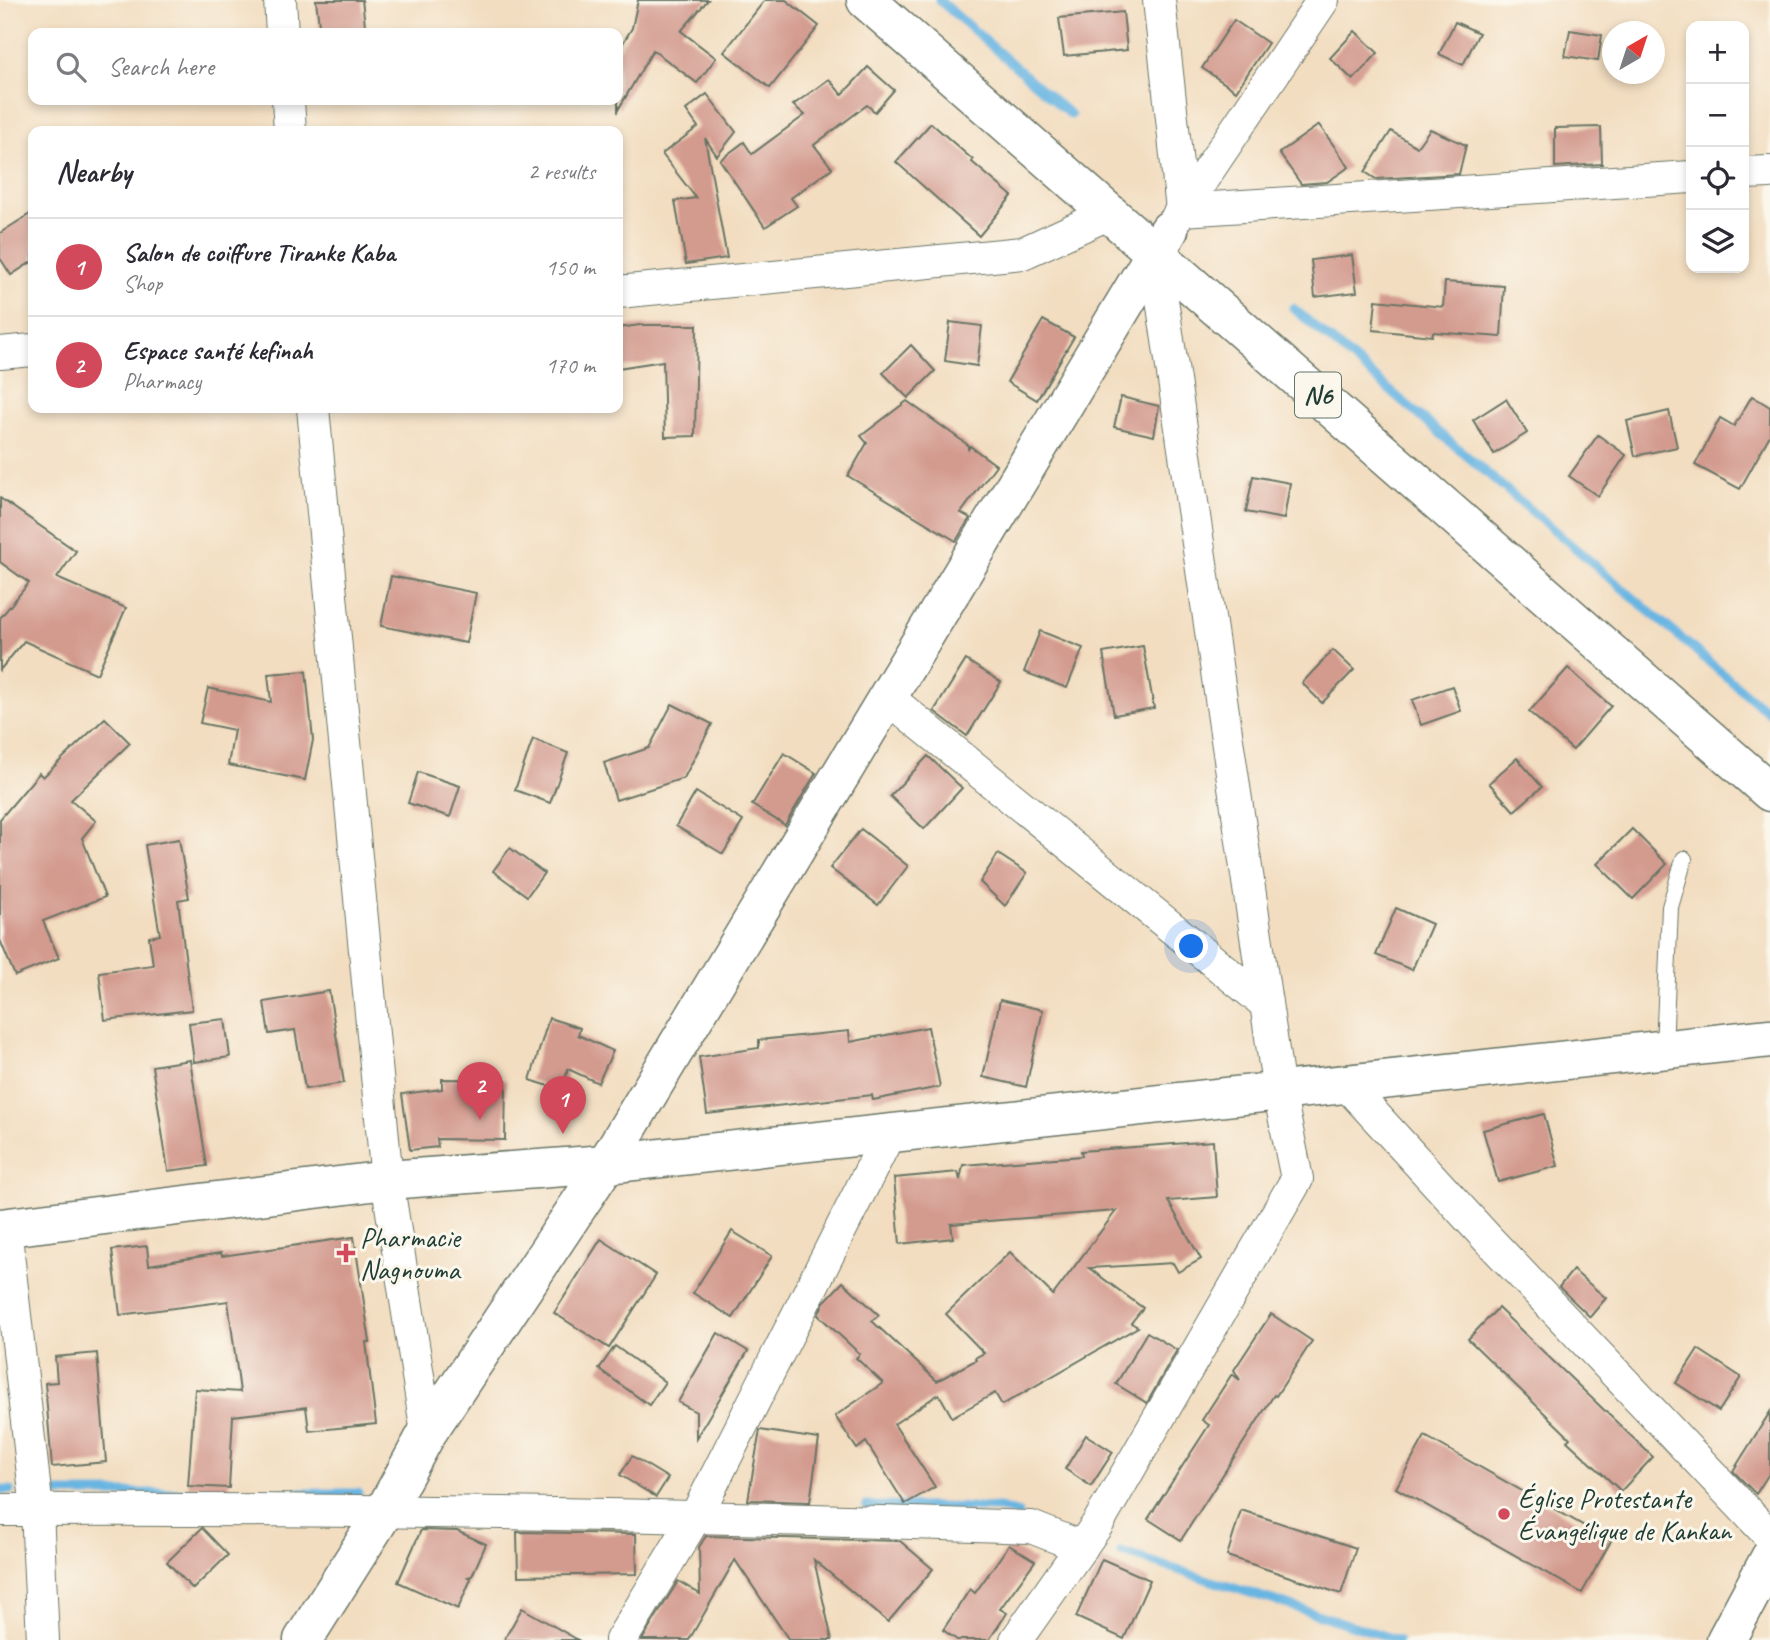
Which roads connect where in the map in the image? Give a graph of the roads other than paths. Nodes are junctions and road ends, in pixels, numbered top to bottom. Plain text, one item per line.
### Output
1 (280, 0) edge
2 (866, 0) edge
3 (905, 0) edge
4 (1159, 0) edge
5 (1323, 0) edge
6 (282, 28) edge
7 (288, 105) edge
8 (290, 126) edge
9 (1770, 172) edge
10 (1749, 173) edge
11 (1686, 178) edge
12 (1110, 214) junction
13 (1168, 231) junction
14 (623, 292) edge
15 (28, 350) edge
16 (0, 353) edge
17 (313, 413) edge
18 (887, 697) junction
19 (1770, 757) edge
20 (1770, 792) edge
21 (1684, 859) dead end
22 (1266, 1004) junction
23 (1770, 1038) edge
24 (1664, 1049) junction
25 (1346, 1084) junction
26 (1279, 1091) junction
27 (889, 1133) junction
28 (606, 1164) junction
29 (387, 1180) junction
30 (2, 1228) edge
31 (427, 1433) junction
32 (0, 1510) edge
33 (37, 1510) junction
34 (385, 1510) junction
35 (696, 1516) junction
36 (1770, 1536) edge
37 (1082, 1546) junction
38 (1770, 1558) edge
39 (43, 1640) edge
40 (303, 1640) edge
41 (621, 1640) edge
42 (1016, 1640) edge
43 (1726, 1640) edge

1 - 6 street
2 - 12 main road, N6
3 - 13 main road, N6
4 - 13 street
5 - 13 street
7 - 8 street
9 - 10 street
11 - 13 street
12 - 13 main road, N6
12 - 14 street
13 - 18 main road
13 - 19 main road, N6
13 - 20 main road, N6
13 - 22 street
15 - 16 street
17 - 29 street
18 - 22 street
18 - 28 main road
21 - 24 lane
22 - 26 street
23 - 24 main road
24 - 25 main road
25 - 26 main road
25 - 36 street
26 - 27 main road
26 - 37 street
27 - 28 main road
27 - 35 street
28 - 29 main road
28 - 31 main road
29 - 30 main road
29 - 31 street
30 - 33 street
31 - 34 main road
32 - 33 street
33 - 34 street
33 - 39 street
34 - 35 street
34 - 40 main road
35 - 37 street
35 - 41 street
37 - 42 street
38 - 43 main road

